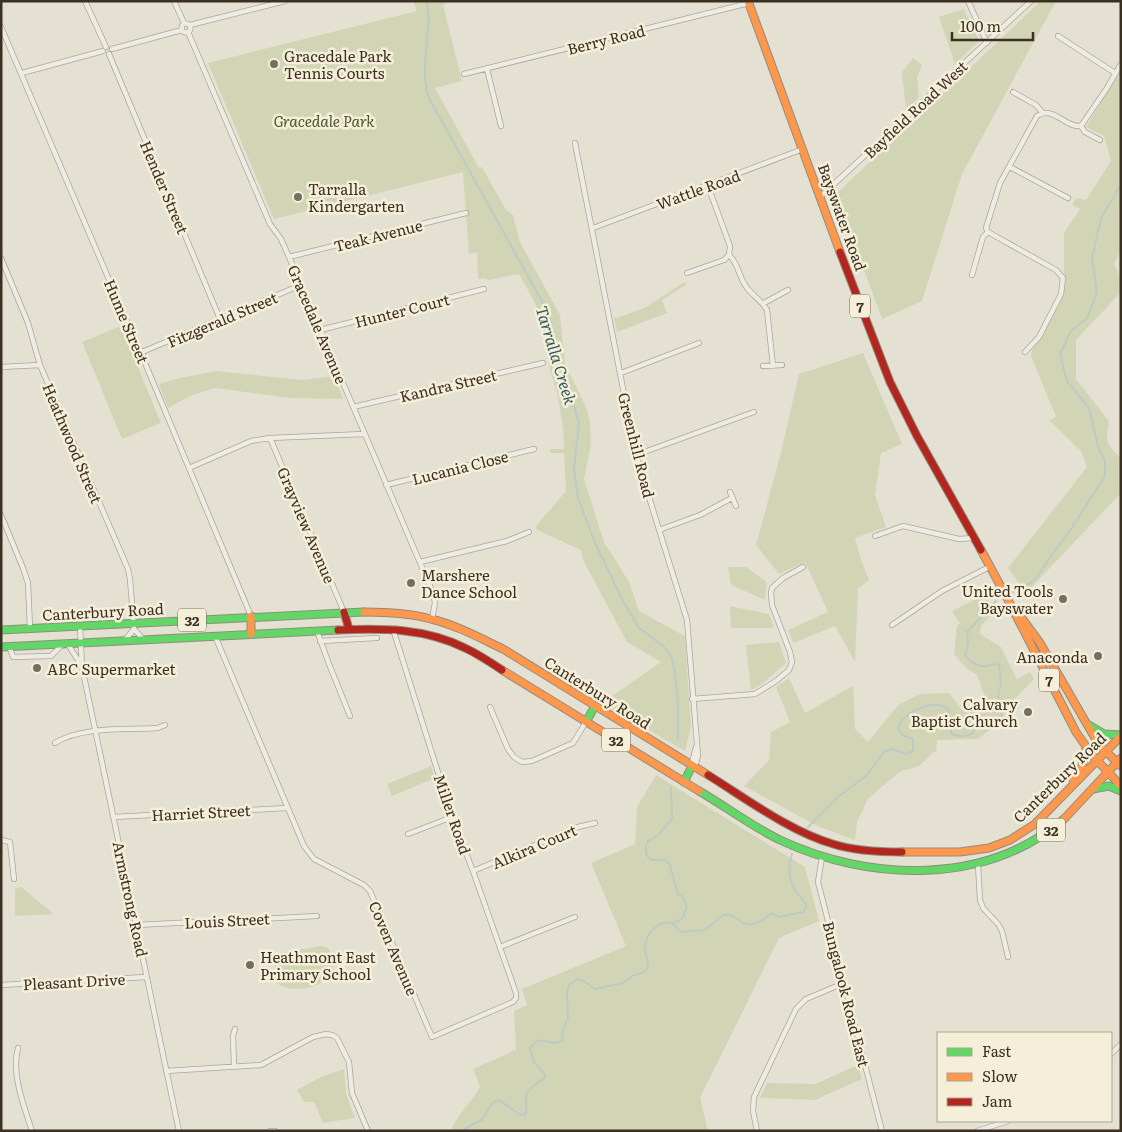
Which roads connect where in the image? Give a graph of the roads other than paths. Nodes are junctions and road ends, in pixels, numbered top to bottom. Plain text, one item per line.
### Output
1 (85, 1) edge
2 (174, 1) edge
3 (285, 1) edge
4 (968, 1) edge
5 (1031, 1) edge
6 (748, 2) edge
7 (184, 24) junction
8 (190, 25) junction
9 (1, 27) edge
10 (182, 30) junction
11 (188, 32) junction
12 (1058, 36) dead end
13 (987, 42) junction
14 (104, 49) junction
15 (110, 52) junction
16 (1121, 64) edge
17 (487, 68) junction
18 (22, 73) junction
19 (1115, 73) junction
20 (464, 74) dead end
21 (1013, 92) dead end
22 (1042, 112) junction
23 (501, 126) dead end
24 (1081, 126) junction
25 (1100, 140) dead end
26 (576, 143) dead end
27 (803, 150) junction
28 (1010, 167) junction
29 (708, 186) junction
30 (820, 197) junction
31 (1068, 198) dead end
32 (466, 213) dead end
33 (593, 228) junction
34 (988, 232) junction
35 (728, 255) junction
36 (289, 257) junction
37 (1, 258) edge
38 (687, 274) dead end
39 (972, 275) dead end
40 (301, 285) junction
41 (484, 290) dead end
42 (788, 290) dead end
43 (764, 303) junction
44 (220, 319) junction
45 (320, 330) junction
46 (699, 343) dead end
47 (142, 352) junction
48 (1025, 352) dead end
49 (543, 363) dead end
50 (782, 365) dead end
51 (1, 366) edge
52 (40, 366) junction
53 (763, 366) dead end
54 (773, 366) junction
55 (621, 373) junction
56 (353, 407) junction
57 (754, 412) dead end
58 (364, 434) junction
59 (270, 438) junction
60 (534, 448) dead end
61 (636, 455) junction
62 (188, 468) junction
63 (386, 485) junction
64 (730, 492) dead end
65 (732, 498) junction
66 (736, 506) dead end
67 (1, 515) edge
68 (659, 530) junction
69 (529, 532) dead end
70 (875, 536) dead end
71 (973, 538) junction
72 (420, 562) junction
73 (803, 567) dead end
74 (990, 567) junction
75 (1006, 596) junction
76 (344, 612) junction
77 (251, 616) junction
78 (432, 619) junction
79 (892, 625) dead end
80 (80, 626) junction
81 (133, 626) junction
82 (30, 628) junction
83 (393, 628) junction
84 (349, 629) junction
85 (1, 630) edge
86 (317, 631) junction
87 (250, 634) junction
88 (215, 636) junction
89 (378, 638) dead end
90 (124, 640) junction
91 (143, 640) junction
92 (320, 641) junction
93 (1039, 641) junction
94 (81, 643) junction
95 (65, 644) junction
96 (1030, 644) junction
97 (5, 646) edge
98 (82, 668) junction
99 (692, 698) junction
100 (594, 706) junction
101 (490, 707) dead end
102 (350, 716) dead end
103 (1082, 717) junction
104 (586, 722) junction
105 (165, 725) dead end
106 (95, 731) junction
107 (1121, 736) edge
108 (55, 743) dead end
109 (1086, 748) junction
110 (1105, 751) junction
111 (1096, 761) junction
112 (1119, 762) edge
113 (692, 766) junction
114 (1108, 773) junction
115 (684, 782) junction
116 (1121, 786) edge
117 (1092, 789) junction
118 (1121, 791) edge
119 (1062, 797) junction
120 (287, 808) junction
121 (114, 817) junction
122 (452, 818) junction
123 (595, 823) dead end
124 (408, 834) dead end
125 (1, 840) edge
126 (978, 850) junction
127 (822, 857) junction
128 (978, 864) junction
129 (473, 871) junction
130 (14, 879) dead end
131 (317, 916) dead end
132 (574, 917) dead end
133 (136, 925) junction
134 (500, 947) junction
135 (1008, 957) dead end
136 (146, 977) junction
137 (844, 983) junction
138 (1, 985) edge
139 (516, 998) joint
140 (235, 1029) dead end
141 (1121, 1044) edge
142 (18, 1048) dead end
143 (1112, 1053) edge
144 (234, 1066) junction
145 (166, 1071) junction
146 (1005, 1122) edge
147 (32, 1131) edge
148 (179, 1131) edge
149 (270, 1131) edge
150 (275, 1131) edge
151 (368, 1131) edge
152 (757, 1131) edge
153 (882, 1131) edge
154 (977, 1131) edge

1 - 14 street
2 - 7 street
3 - 8 street
4 - 13 street
5 - 13 street, Bayfield Road West
6 - 17 street, Berry Road
6 - 27 main road, Bayswater Road / 7
7 - 8 street
7 - 10 street
8 - 11 street
9 - 18 street, Hume Street
10 - 11 street
10 - 15 street
11 - 36 street, Gracedale Avenue
12 - 19 street
13 - 30 street, Bayfield Road West
14 - 15 street
14 - 18 street
15 - 44 street, Hender Street
16 - 19 street
17 - 20 street, Berry Road
17 - 23 street
18 - 47 street, Hume Street
19 - 24 street
21 - 22 street
22 - 24 street
22 - 28 street
24 - 25 street
26 - 33 street, Greenhill Road
27 - 29 street, Wattle Road
27 - 30 main road, Bayswater Road / 7
28 - 31 street
28 - 34 street
29 - 33 street, Wattle Road
29 - 35 street
30 - 71 main road, Bayswater Road / 7
32 - 36 street, Teak Avenue
33 - 55 street, Greenhill Road
34 - 39 street
34 - 48 street
35 - 38 street
35 - 43 street
36 - 40 street, Gracedale Avenue
37 - 52 street, Heathwood Street
40 - 44 street, Fitzgerald Street
40 - 45 street, Gracedale Avenue
41 - 45 street, Hunter Court
42 - 43 street
43 - 54 street
44 - 47 street, Fitzgerald Street
45 - 56 street, Gracedale Avenue
46 - 55 street
47 - 62 street, Hume Street
49 - 56 street, Kandra Street
50 - 54 street
51 - 52 street
52 - 81 street, Heathwood Street
53 - 54 street
55 - 61 street, Greenhill Road
56 - 58 street, Gracedale Avenue
57 - 61 street
58 - 59 street
58 - 63 street, Gracedale Avenue
59 - 62 street
59 - 76 street, Grayview Avenue
60 - 63 street, Lucania Close
61 - 68 street, Greenhill Road
62 - 77 street, Hume Street
63 - 72 street, Gracedale Avenue
64 - 65 street
65 - 66 street
65 - 68 street
67 - 82 street
68 - 99 street, Greenhill Road
69 - 72 street
70 - 71 street
71 - 74 main road, Bayswater Road / 7
72 - 78 street, Gracedale Avenue
73 - 99 street
74 - 75 main road, Bayswater Road / 7
74 - 79 street
75 - 93 main road, Bayswater Road / 7
75 - 96 main road, Bayswater Road / 7
76 - 77 main road, Canterbury Road / 32
76 - 78 main road, Canterbury Road / 32
76 - 84 main road
77 - 81 main road, Canterbury Road / 32
77 - 87 main road
78 - 100 main road, Canterbury Road / 32
80 - 81 main road, Canterbury Road / 32
80 - 82 main road, Canterbury Road / 32
80 - 94 street, Armstrong Road
81 - 90 street
81 - 91 street
82 - 85 main road, Canterbury Road / 32
83 - 84 main road, Canterbury Road / 32
83 - 104 main road, Canterbury Road / 32
83 - 122 street, Miller Road
84 - 86 main road, Canterbury Road / 32
86 - 87 main road, Canterbury Road / 32
86 - 92 street
87 - 88 main road, Canterbury Road / 32
88 - 91 main road, Canterbury Road / 32
88 - 120 street, Coven Avenue
89 - 92 street
90 - 91 main road, Canterbury Road / 32
90 - 94 main road, Canterbury Road / 32
92 - 102 street
93 - 96 main road
93 - 103 main road, Bayswater Road / 7
94 - 95 main road, Canterbury Road / 32
94 - 98 street, Armstrong Road
95 - 97 main road, Canterbury Road / 32
95 - 97 street
95 - 98 street, Armstrong Road
96 - 109 main road, Bayswater Road / 7
98 - 106 street, Armstrong Road
99 - 113 street, Greenhill Road
100 - 104 main road
100 - 113 main road, Canterbury Road / 32
101 - 104 street
103 - 107 main road
103 - 110 main road, Bayswater Road / 7
104 - 115 main road, Canterbury Road / 32
105 - 106 street
106 - 108 street
106 - 121 street, Armstrong Road
107 - 110 main road, Canterbury Road / 32
109 - 111 main road, Bayswater Road / 7
109 - 119 main road
110 - 111 main road, Canterbury Road / 32
110 - 112 main road, Bayswater Road / 7
111 - 114 main road, Bayswater Road / 7
111 - 119 main road, Canterbury Road / 32
112 - 114 main road, Canterbury Road / 32
113 - 115 main road
113 - 126 main road, Canterbury Road / 32
114 - 116 main road, Bayswater Road / 7
114 - 117 main road, Canterbury Road / 32
115 - 127 main road, Canterbury Road / 32
117 - 118 main road
117 - 128 main road, Canterbury Road / 32
119 - 126 main road, Canterbury Road / 32
120 - 121 street, Harriet Street
120 - 139 street, Coven Avenue
121 - 133 street, Armstrong Road
122 - 124 street
122 - 129 street, Miller Road
123 - 129 street, Alkira Court
125 - 130 street
126 - 128 main road
127 - 128 main road, Canterbury Road / 32
127 - 137 street, Bungalook Road East
128 - 135 street
129 - 134 street, Miller Road
131 - 133 street, Louis Street
132 - 134 street
133 - 136 street, Armstrong Road
134 - 139 street, Miller Road
136 - 138 street, Pleasant Drive
136 - 145 street, Armstrong Road
137 - 152 street
137 - 153 street, Bungalook Road East
140 - 144 street
141 - 143 street
142 - 147 street
144 - 145 street
144 - 151 street
145 - 148 street, Armstrong Road
146 - 154 street
149 - 150 street

